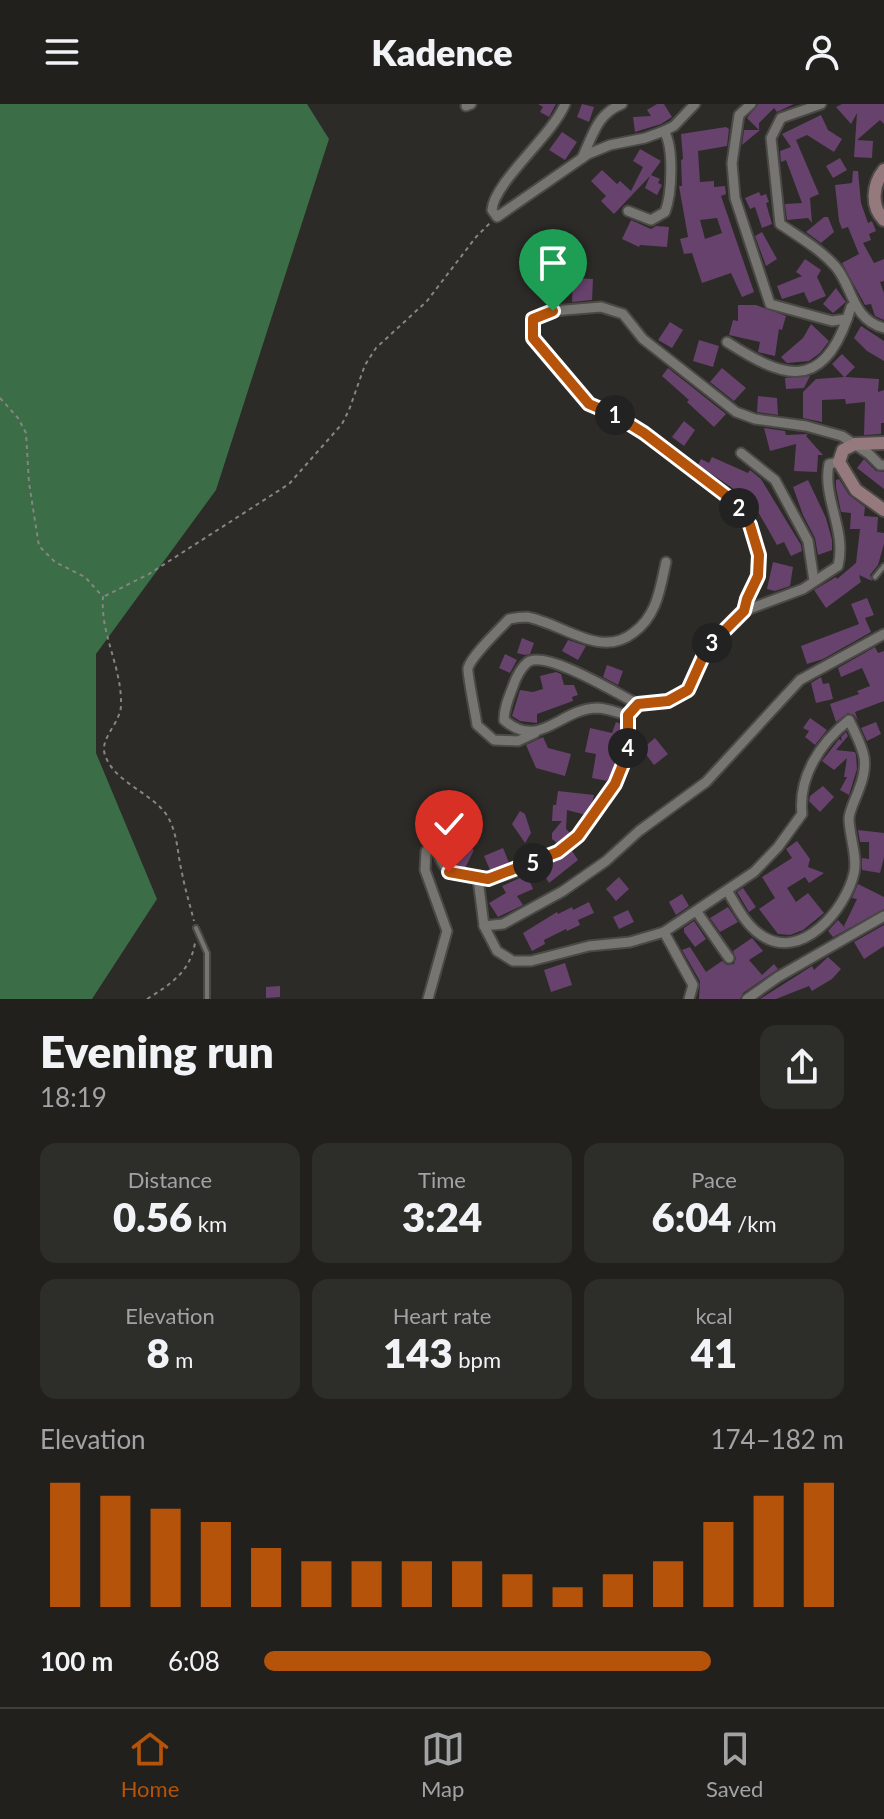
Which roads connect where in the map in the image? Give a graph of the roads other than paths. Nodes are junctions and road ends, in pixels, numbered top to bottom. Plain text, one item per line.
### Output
1 (565, 104) edge
2 (622, 104) edge
3 (695, 104) edge
4 (751, 104) edge
5 (821, 104) edge
6 (664, 131) junction
7 (582, 158) junction
8 (884, 170) edge
9 (628, 211) dead end
10 (884, 220) edge
11 (854, 306) junction
12 (847, 319) junction
13 (884, 328) edge
14 (727, 342) dead end
15 (884, 443) edge
16 (855, 444) junction
17 (741, 453) dead end
18 (839, 462) junction
19 (884, 465) edge
20 (884, 510) edge
21 (666, 562) dead end
22 (884, 566) edge
23 (875, 577) dead end
24 (814, 581) junction
25 (744, 611) junction
26 (884, 634) edge
27 (638, 704) junction
28 (628, 715) junction
29 (535, 733) junction
30 (478, 879) junction
31 (728, 892) junction
32 (697, 912) junction
33 (884, 916) edge
34 (484, 926) junction
35 (196, 928) road end
36 (664, 932) junction
37 (729, 958) dead end
38 (207, 999) edge
39 (428, 999) edge
40 (689, 999) edge
41 (747, 999) edge

1 - 7 street
2 - 7 street
3 - 6 street
4 - 12 street
5 - 11 street
6 - 7 street
6 - 9 street
8 - 10 street
11 - 12 street
11 - 13 street
12 - 14 street
15 - 16 street
16 - 18 street
16 - 19 street
16 - 25 street
17 - 24 street
18 - 20 street
18 - 24 street
21 - 29 street
22 - 23 lane
24 - 25 street
25 - 27 street
26 - 34 street
27 - 28 street
27 - 29 street
28 - 29 street
28 - 30 street
30 - 34 street
30 - 39 street
31 - 31 street
31 - 32 street
32 - 36 street
32 - 37 street
33 - 41 street
34 - 36 street
35 - 38 lane
36 - 40 street

